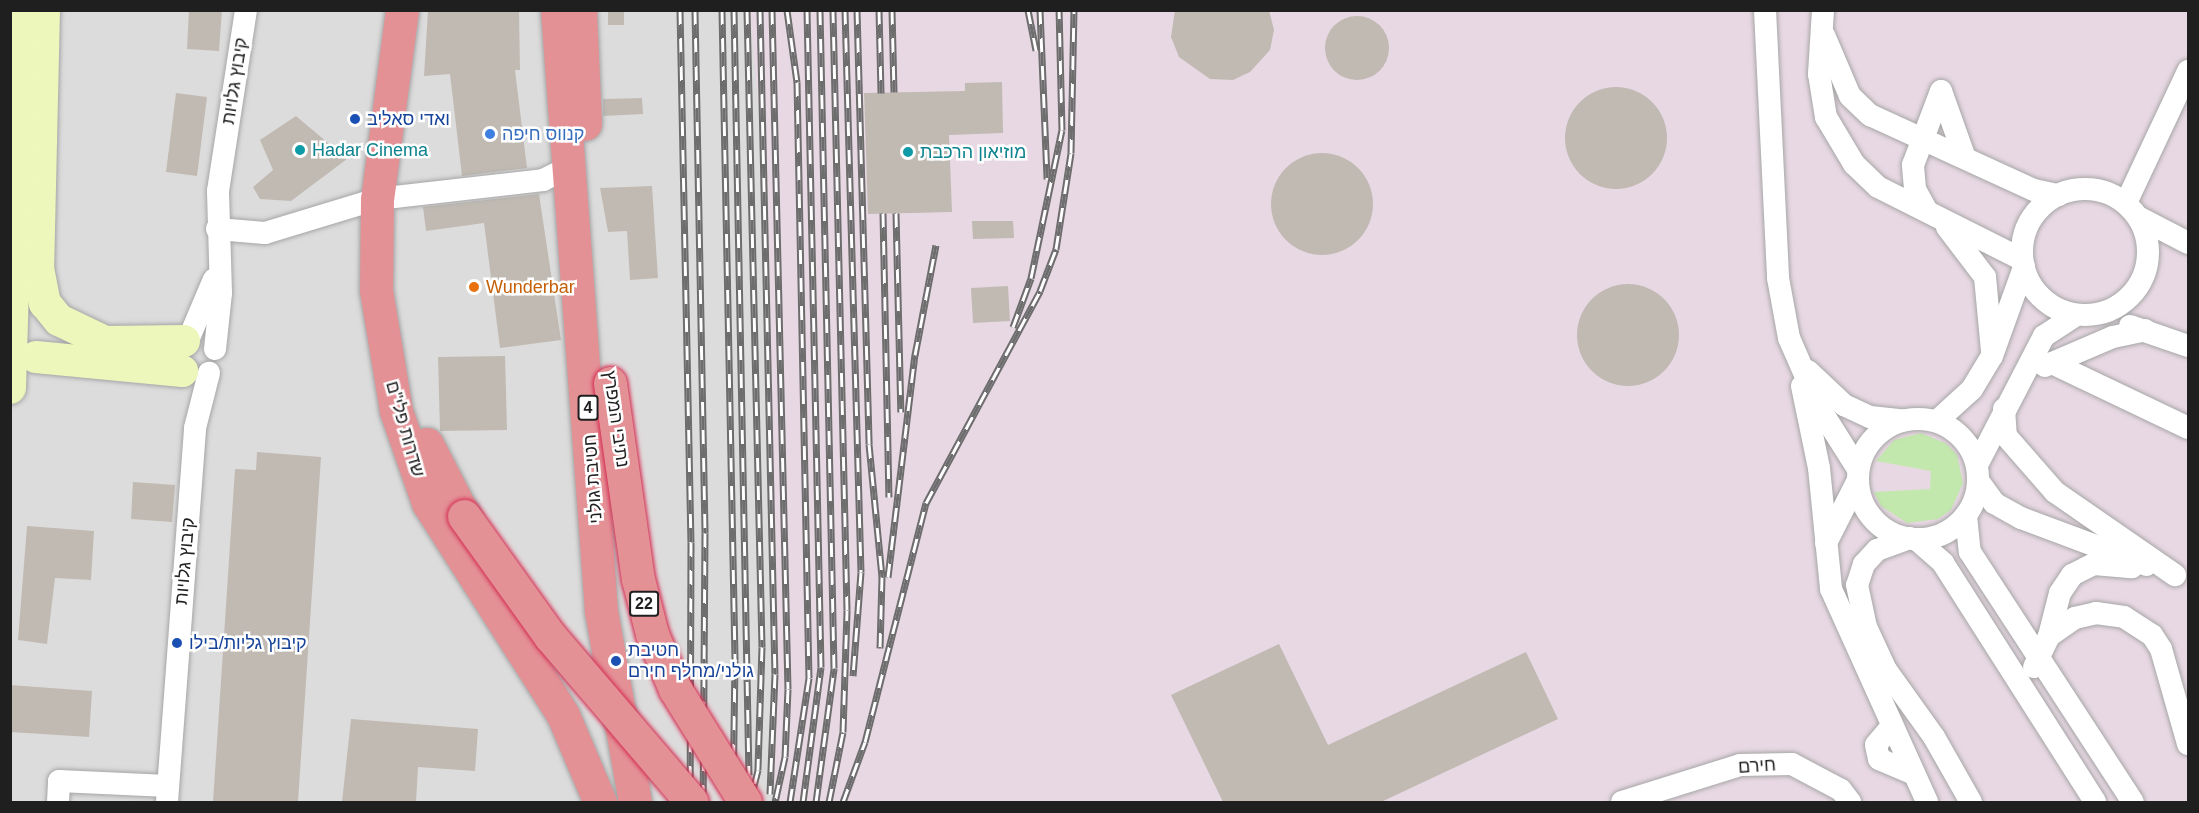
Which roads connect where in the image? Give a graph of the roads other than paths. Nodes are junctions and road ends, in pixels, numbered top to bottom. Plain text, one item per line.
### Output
1 (21, 10) edge
2 (44, 10) edge
3 (246, 10) edge
4 (402, 10) edge
5 (557, 10) edge
6 (580, 10) edge
7 (1766, 10) edge
8 (1823, 21) edge
9 (2188, 71) edge
10 (1919, 137) junction
11 (1965, 158) junction
12 (566, 169) junction
13 (2058, 195) junction
14 (377, 199) junction
15 (2132, 210) junction
16 (1931, 213) junction
17 (217, 229) junction
18 (2188, 243) edge
19 (219, 259) junction
20 (379, 263) junction
21 (2022, 263) junction
22 (2085, 315) junction
23 (2145, 330) junction
24 (2188, 346) edge
25 (1992, 356) junction
26 (36, 357) dead end
27 (190, 360) junction
28 (1800, 363) junction
29 (2052, 363) junction
30 (2019, 377) junction
31 (10, 388) edge
32 (2004, 409) junction
33 (1901, 420) junction
34 (1937, 421) junction
35 (2188, 428) edge
36 (1978, 474) junction
37 (1858, 475) junction
38 (1966, 516) junction
39 (1914, 539) junction
40 (1826, 543) junction
41 (2182, 578) edge
42 (2049, 636) junction
43 (2038, 656) junction
44 (2026, 695) junction
45 (2188, 744) edge
46 (59, 792) edge
47 (167, 794) edge
48 (600, 802) edge
49 (635, 802) edge
50 (692, 802) edge
51 (745, 802) edge
52 (1622, 802) edge
53 (1850, 802) edge
54 (1927, 802) edge
55 (1971, 802) edge
56 (2095, 802) edge
57 (2133, 802) edge

1 - 31 street
2 - 27 street
3 - 17 street, קיבוץ גלויות
4 - 14 highway, שדרות פלי"ם
5 - 12 highway, חטיבת גולני / 4
6 - 51 highway, נתיבי המפרץ / 22, bridge
7 - 28 street
8 - 10 street
8 - 16 street
9 - 15 street
10 - 11 street
10 - 11 street
10 - 16 street
11 - 13 street
12 - 14 street
12 - 49 highway, חטיבת גולני / 4
13 - 15 street
13 - 21 street
14 - 17 street
14 - 20 highway, שדרות פלי"ם
15 - 18 street
15 - 22 street
16 - 21 street
16 - 25 street
17 - 19 street, קיבוץ גלויות
19 - 27 street, קיבוץ גלויות
19 - 27 street, קיבוץ גלויות
20 - 48 highway, שדרות פלי"ם
20 - 50 highway, bridge
21 - 22 street
21 - 25 street
22 - 23 street
22 - 30 street
23 - 24 street
23 - 29 street
25 - 34 street
26 - 27 street
27 - 47 street, קיבוץ גלויות
28 - 33 street
28 - 37 street
28 - 40 street
29 - 30 street
29 - 35 street
30 - 32 street
32 - 36 street
32 - 41 street
33 - 34 street
33 - 37 street
34 - 36 street
36 - 38 street
36 - 41 street
37 - 39 street
37 - 40 street
38 - 39 street
38 - 43 street
39 - 44 street
39 - 55 street
40 - 54 street
41 - 42 street
42 - 43 street
42 - 45 street
43 - 44 street
43 - 57 street
44 - 56 street
46 - 47 street
52 - 53 street, חירם

